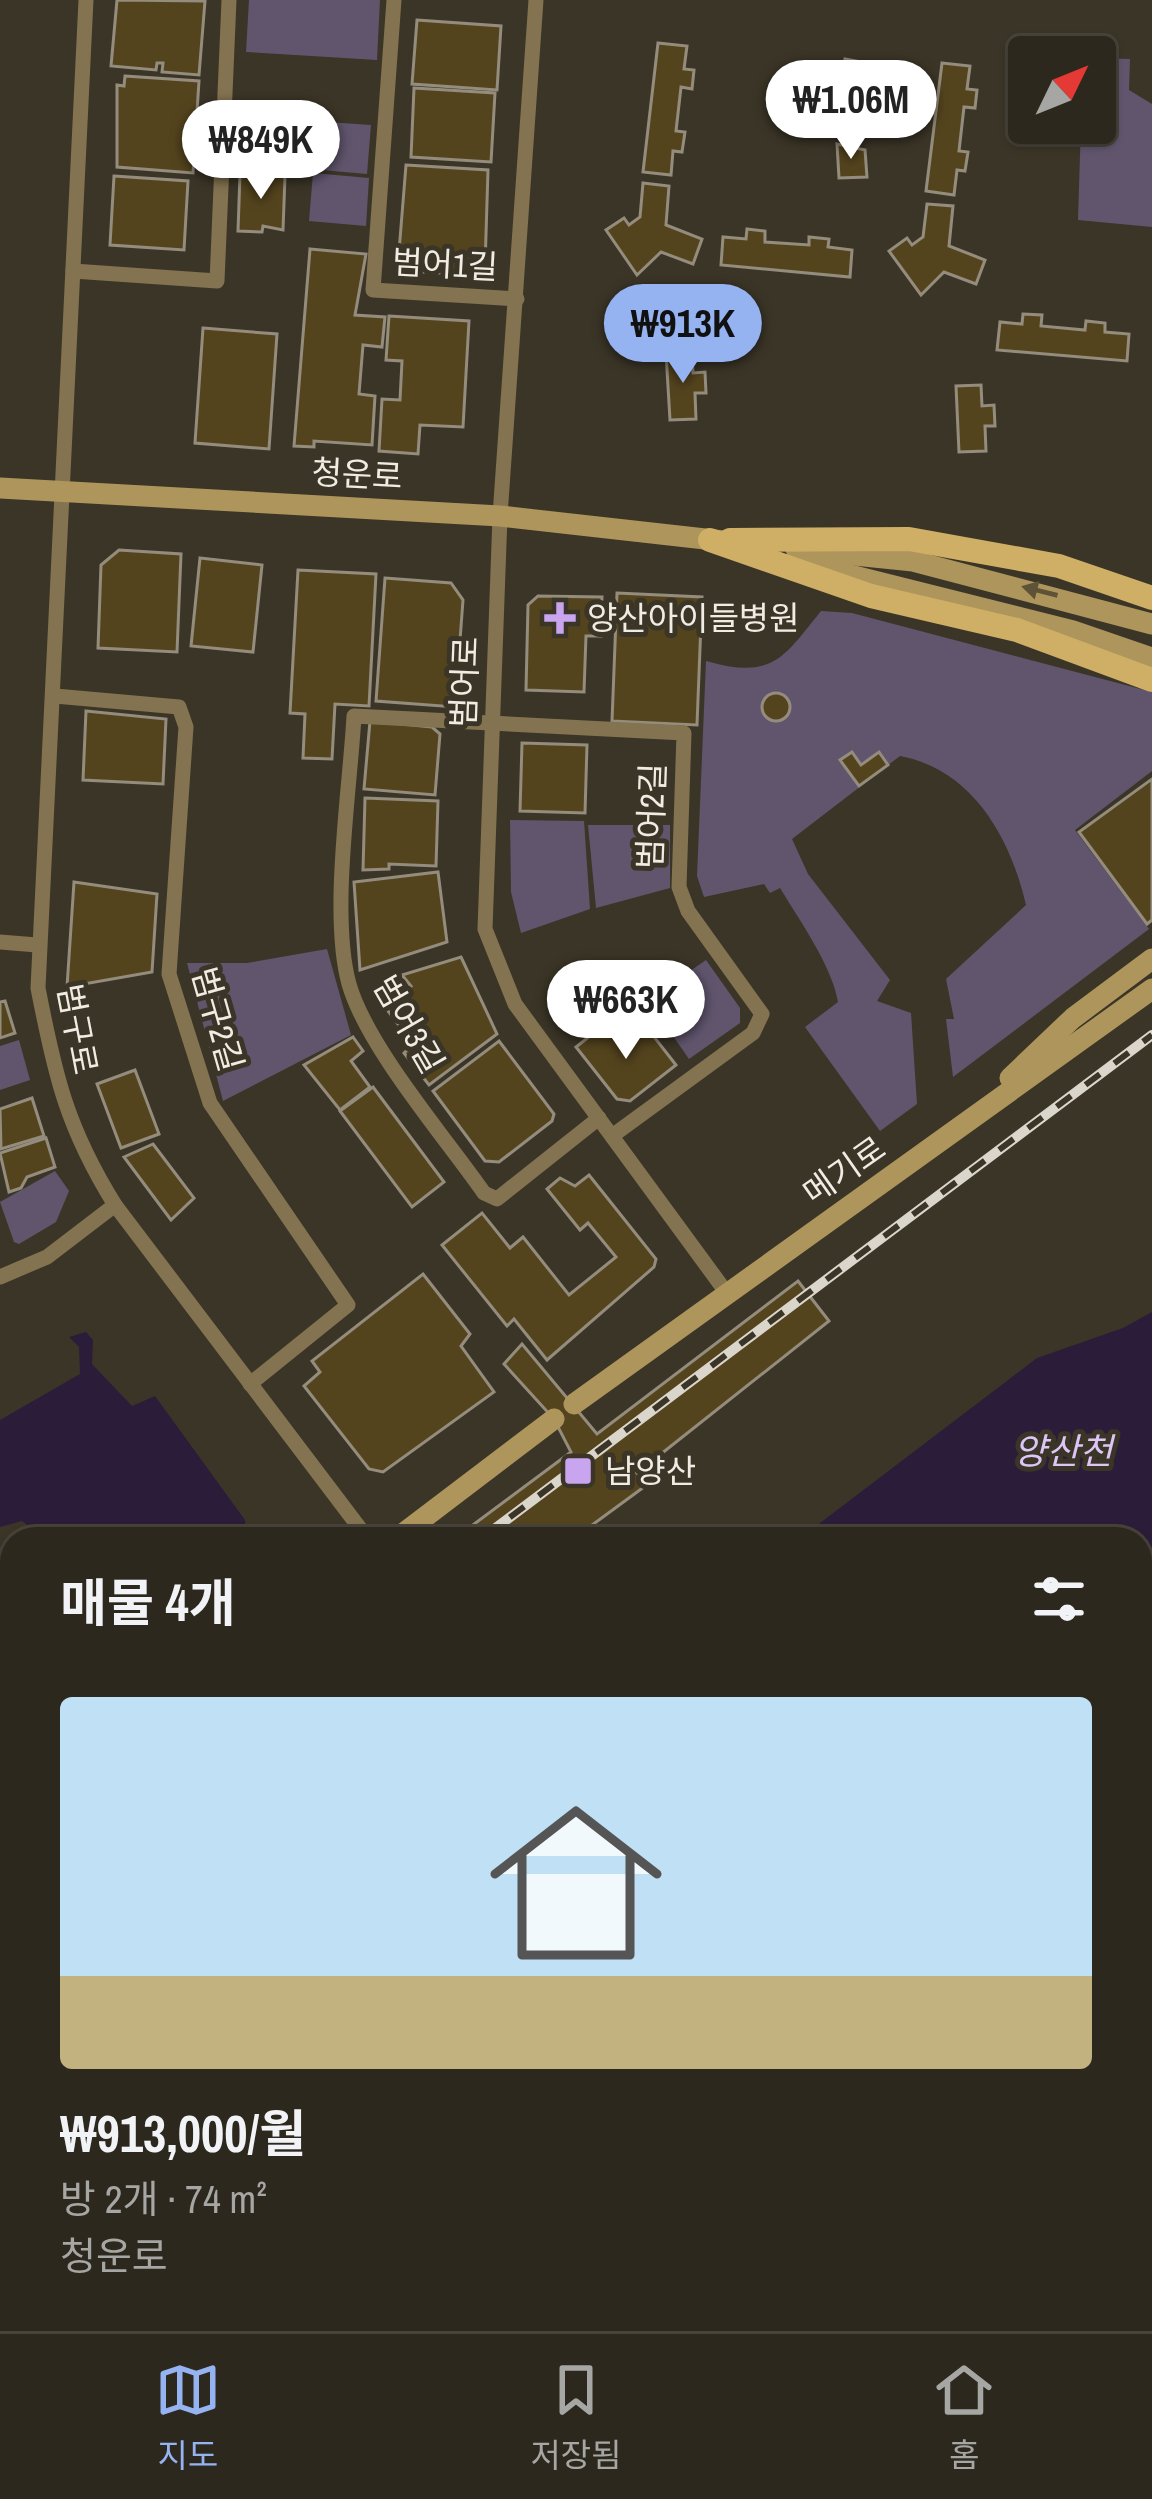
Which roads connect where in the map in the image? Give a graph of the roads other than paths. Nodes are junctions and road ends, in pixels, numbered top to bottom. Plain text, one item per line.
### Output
1 (86, 0) edge
2 (230, 0) edge
3 (394, 0) edge
4 (536, 0) edge
5 (73, 271) junction
6 (517, 298) junction
7 (0, 488) edge
8 (66, 491) junction
9 (500, 516) junction
10 (710, 540) junction
11 (1152, 598) edge
12 (1152, 625) edge
13 (1152, 658) edge
14 (1152, 680) edge
15 (55, 696) junction
16 (493, 724) junction
17 (0, 942) edge
18 (37, 945) junction
19 (1152, 959) edge
20 (1152, 989) edge
21 (599, 1118) junction
22 (612, 1136) junction
23 (944, 1139) junction
24 (115, 1205) junction
25 (0, 1277) edge
26 (726, 1292) junction
27 (250, 1384) junction
28 (574, 1404) dead end
29 (554, 1419) dead end
30 (359, 1527) edge
31 (412, 1527) edge

1 - 5 street, 범구로
2 - 5 street
3 - 6 street, 범어1길
4 - 6 street, 범어로
5 - 8 street, 범구로
6 - 9 street, 범어로
7 - 8 street, 청운로
8 - 9 street, 청운로
8 - 15 street, 범구로
9 - 10 street, 청운로
9 - 16 street, 범어로
10 - 11 main road
12 -> 10 street
10 - 13 street
10 - 14 main road
15 - 18 street, 범구로
15 - 27 street, 범구2길
16 - 21 street, 범어로
16 - 21 street, 범어3길
16 - 22 street, 범어2길
17 - 18 street
18 - 24 street, 범구로
19 - 23 street
20 - 23 street, 메기로
21 - 22 street, 범어로
22 - 26 street, 범어로
23 - 26 street, 메기로
24 - 25 street
24 - 27 street, 범구로
26 - 28 street, 메기로
27 - 30 street, 범구로
29 - 31 street

